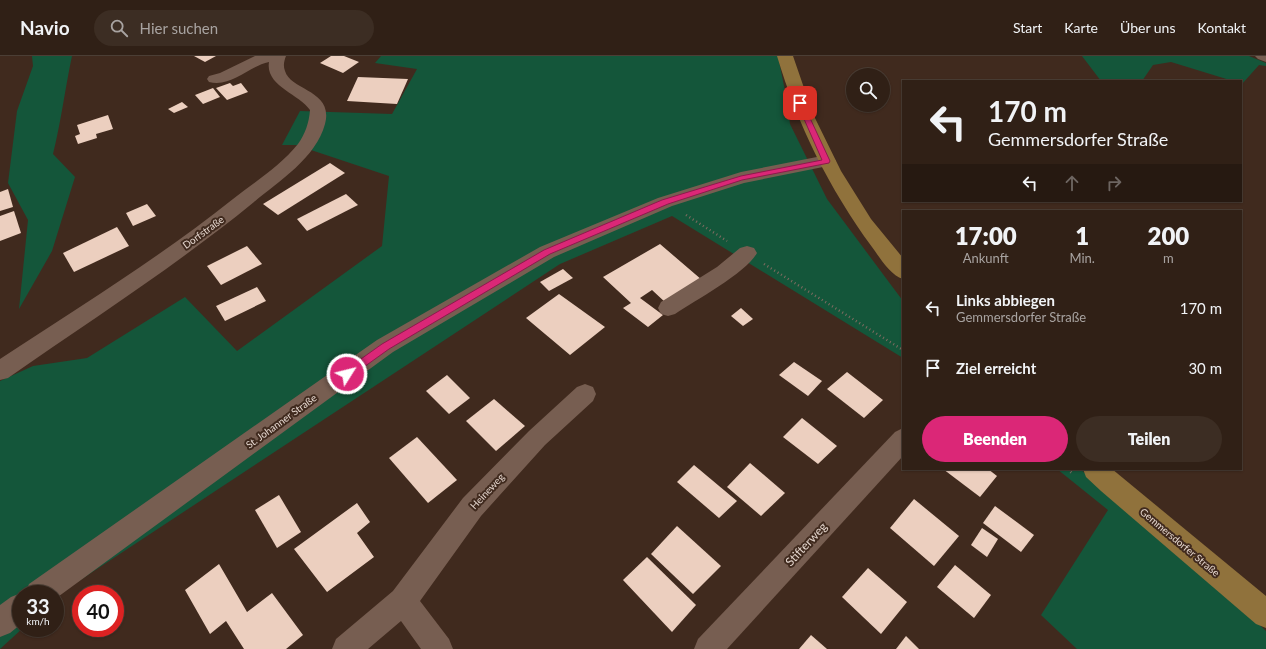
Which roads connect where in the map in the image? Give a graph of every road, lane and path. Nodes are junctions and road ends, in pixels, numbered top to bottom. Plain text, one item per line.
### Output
1 (278, 56) edge
2 (785, 56) edge
3 (1263, 56) edge
4 (1266, 57) edge
5 (215, 79) dead end
6 (827, 161) junction
7 (665, 202) junction
8 (747, 253) junction
9 (902, 271) edge
10 (668, 308) dead end
11 (902, 349) edge
12 (0, 371) edge
13 (585, 394) dead end
14 (902, 440) edge
15 (1096, 470) edge
16 (52, 585) edge
17 (403, 601) junction
18 (12, 614) edge
19 (1266, 614) edge
20 (0, 623) edge
21 (346, 649) edge
22 (439, 649) edge
23 (708, 649) edge

1 - 5 street
1 - 12 street, Dorfstraße
2 - 6 main road
3 - 4 street
6 - 7 street, St. Johanner Straße
6 - 9 main road
7 - 8 path
7 - 16 street, St. Johanner Straße
8 - 10 street
8 - 11 path
13 - 17 street, Heineweg
14 - 23 street, Stifterweg
15 - 19 main road, Gemmersdorfer Straße
17 - 21 street, Heineweg
17 - 22 street
18 - 20 street

